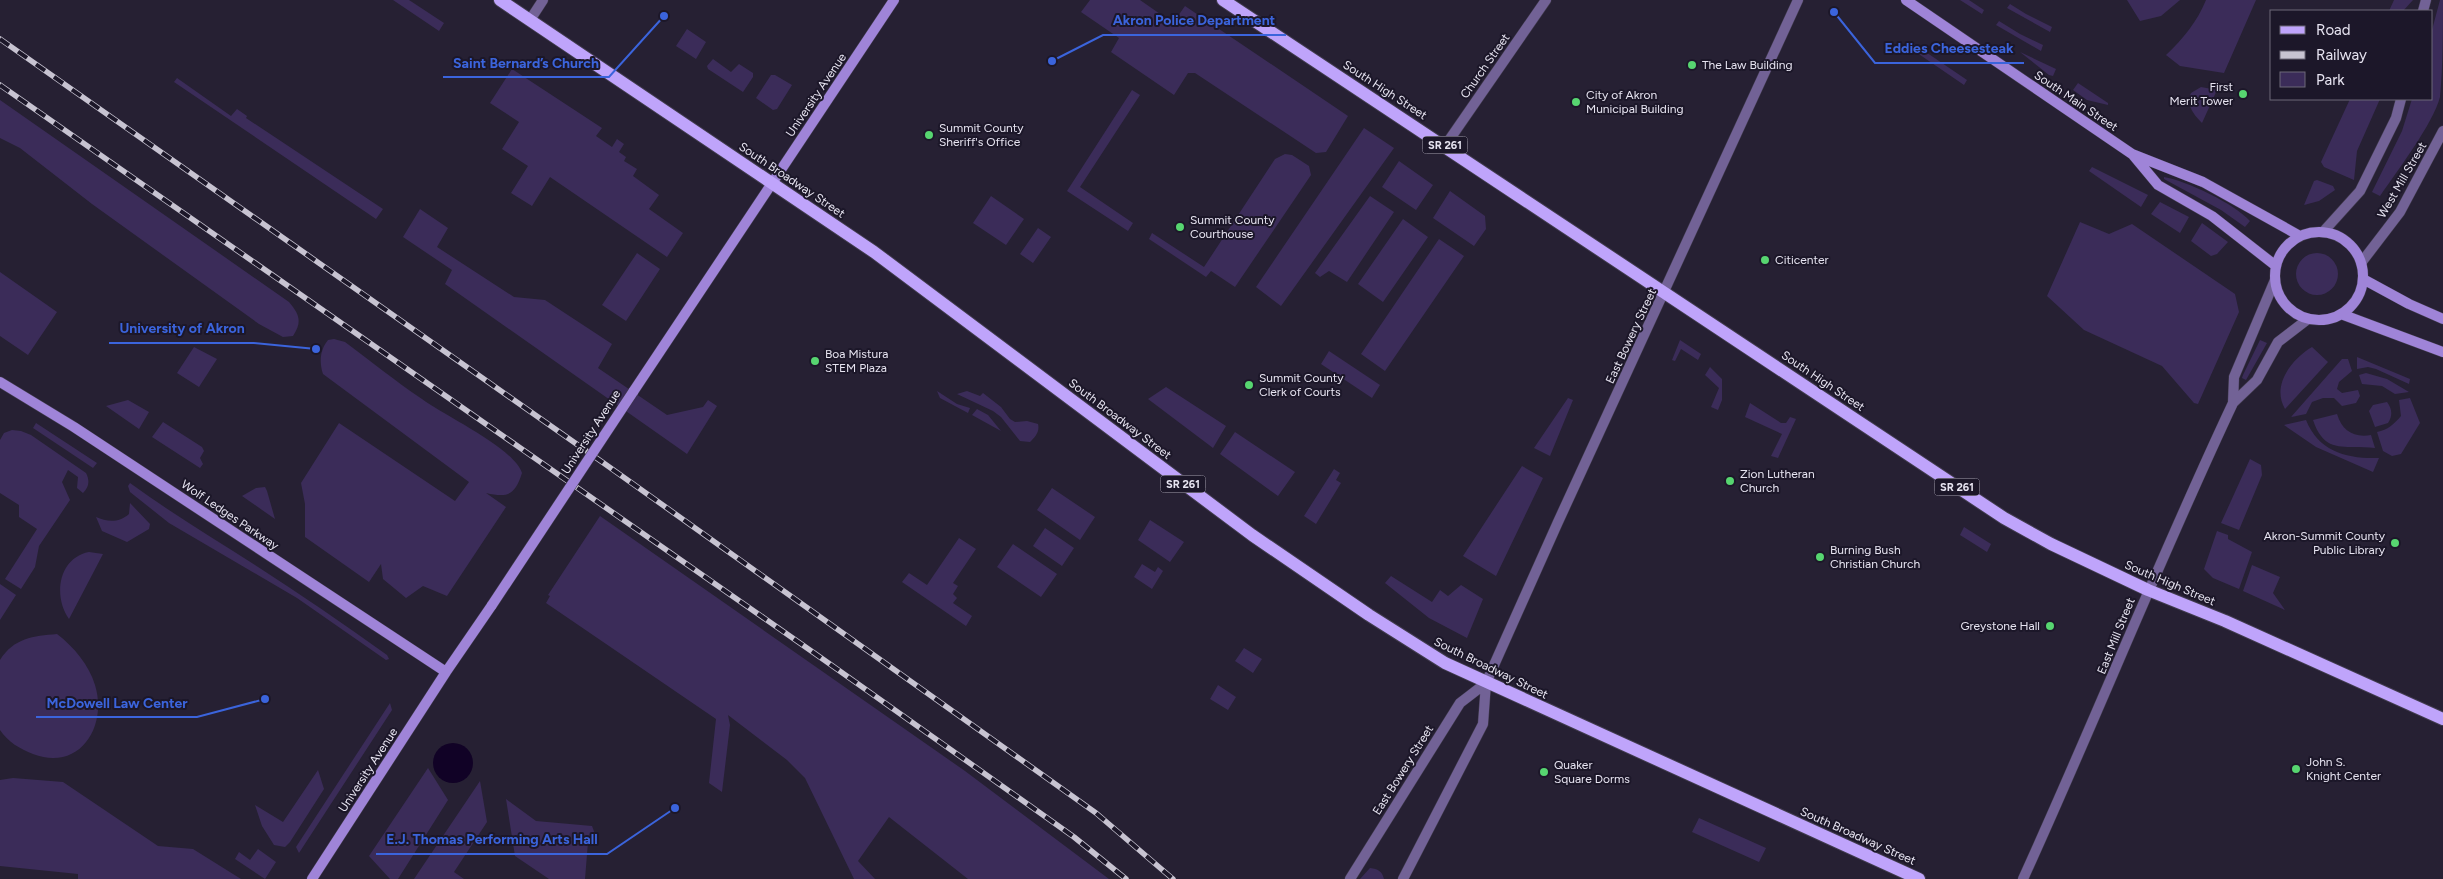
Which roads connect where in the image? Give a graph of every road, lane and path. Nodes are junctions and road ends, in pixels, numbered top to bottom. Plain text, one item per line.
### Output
1 (500, 0) edge
2 (543, 0) edge
3 (894, 0) edge
4 (1223, 0) edge
5 (1546, 0) edge
6 (1798, 0) edge
7 (1906, 0) edge
8 (530, 20) junction
9 (2400, 100) edge
10 (2443, 131) edge
11 (1445, 146) junction
12 (2132, 154) junction
13 (772, 183) junction
14 (2323, 232) junction
15 (2300, 236) junction
16 (2361, 263) junction
17 (2276, 266) junction
18 (2363, 279) junction
19 (2275, 280) junction
20 (1665, 293) junction
21 (2341, 314) junction
22 (2308, 319) junction
23 (2443, 319) edge
24 (2443, 352) edge
25 (0, 382) edge
26 (2233, 403) junction
27 (2148, 590) junction
28 (446, 672) junction
29 (1486, 683) junction
30 (2443, 719) edge
31 (312, 879) edge
32 (1350, 879) edge
33 (1403, 879) edge
34 (1919, 879) edge
35 (2024, 879) edge

1 - 8 main road, South Broadway Street / SR 261
2 - 8 street
3 - 13 main road, University Avenue
4 - 11 main road, South High Street / SR 261
5 - 11 street, Church Street
6 - 20 street, East Bowery Street
7 - 12 main road, South Main Street
8 - 13 main road, South Broadway Street / SR 261
9 - 14 street
10 - 16 street, West Mill Street
11 - 20 main road, South High Street / SR 261
12 - 15 main road, South Main Street
12 - 17 main road, South Main Street
13 - 28 main road, University Avenue, bridge
13 - 29 main road, South Broadway Street / SR 261
14 - 15 main road
14 - 16 main road
15 - 17 main road
16 - 18 main road
17 - 19 main road
18 - 21 main road
18 - 23 main road
19 - 22 main road
19 - 26 street, East Mill Street
20 - 27 main road, South High Street / SR 261
20 - 29 street, East Bowery Street
21 - 22 main road
21 - 24 main road
22 - 26 street, East Mill Street
25 - 28 main road, Wolf Ledges Parkway
26 - 27 street, East Mill Street
27 - 30 main road, South High Street / SR 261
27 - 35 street, East Mill Street
28 - 31 main road, University Avenue
29 - 32 street, East Bowery Street
29 - 33 street, East Bowery Street
29 - 34 main road, South Broadway Street / SR 261

